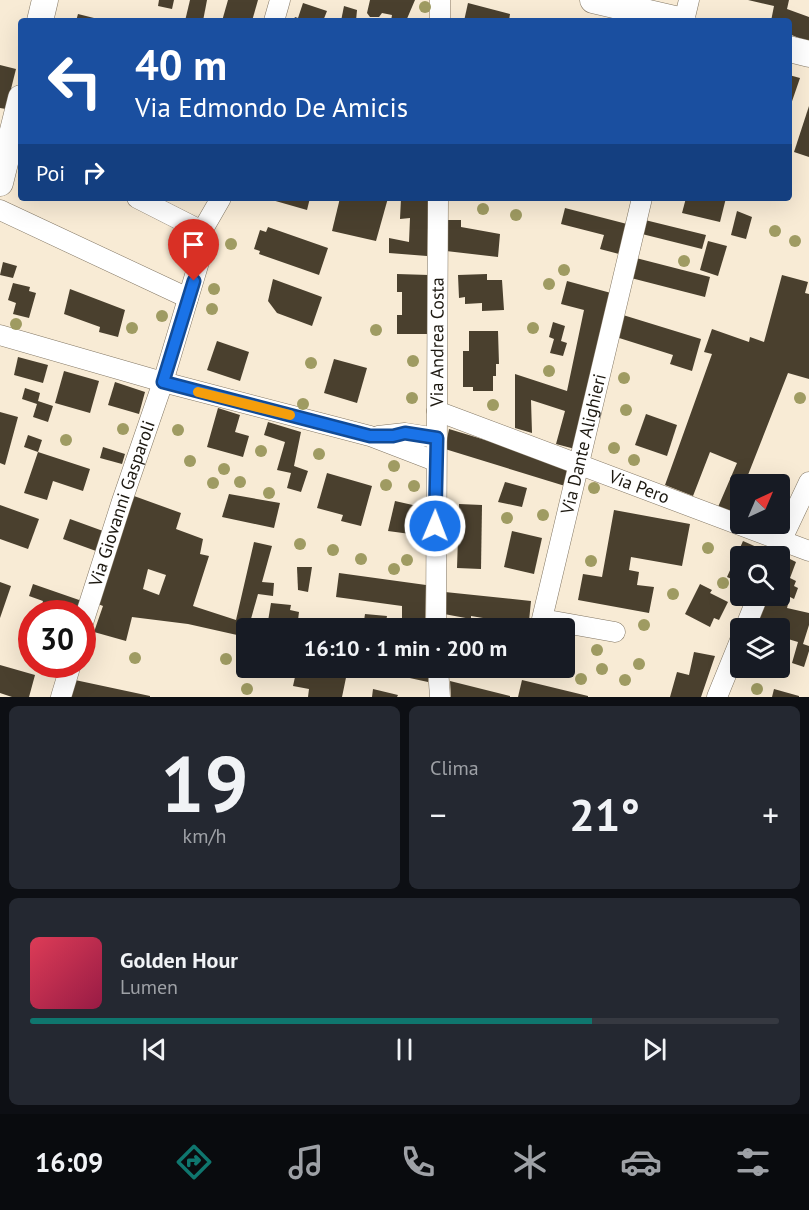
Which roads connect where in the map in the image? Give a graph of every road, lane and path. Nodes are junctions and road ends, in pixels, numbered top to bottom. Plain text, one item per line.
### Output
1 (45, 0) edge
2 (280, 0) edge
3 (440, 0) edge
4 (593, 0) edge
5 (689, 0) edge
6 (41, 18) edge
7 (275, 18) edge
8 (440, 18) edge
9 (671, 18) edge
10 (685, 18) edge
11 (792, 50) edge
12 (809, 54) edge
13 (18, 111) edge
14 (10, 144) edge
15 (0, 183) edge
16 (143, 201) edge
17 (219, 201) edge
18 (438, 201) edge
19 (641, 201) edge
20 (0, 210) edge
21 (202, 231) junction
22 (189, 298) junction
23 (0, 335) edge
24 (163, 382) junction
25 (437, 411) junction
26 (370, 436) junction
27 (437, 438) junction
28 (435, 461) junction
29 (578, 463) junction
30 (809, 482) edge
31 (770, 546) edge
32 (778, 546) edge
33 (790, 550) edge
34 (809, 551) edge
35 (90, 600) edge
36 (436, 618) edge
37 (615, 632) dead end
38 (730, 665) edge
39 (67, 678) edge
40 (439, 678) edge
41 (62, 697) edge
42 (440, 697) edge
43 (717, 697) edge

1 - 6 main road
2 - 7 street
3 - 8 street
4 - 9 main road
5 - 10 street
11 - 12 main road
13 - 14 main road
14 - 15 main road
16 - 21 street
17 - 21 street
18 - 25 street, Via Andrea Costa
19 - 29 street, Via Dante Alighieri
20 - 22 street
21 - 22 street, Via Giovanni Gasparoli
22 - 24 street, Via Giovanni Gasparoli
23 - 24 street
24 - 26 street
24 - 35 street, Via Giovanni Gasparoli
25 - 27 street, Via Andrea Costa
25 - 29 street, Via Pero
26 - 27 street
26 - 28 street
27 - 28 street, Via Andrea Costa
28 - 36 street, Via Andrea Costa
29 - 31 street, Via Pero
29 - 37 street, Via Dante Alighieri
30 - 32 street
33 - 34 street, Via Pero
38 - 43 street
39 - 41 street
40 - 42 street

